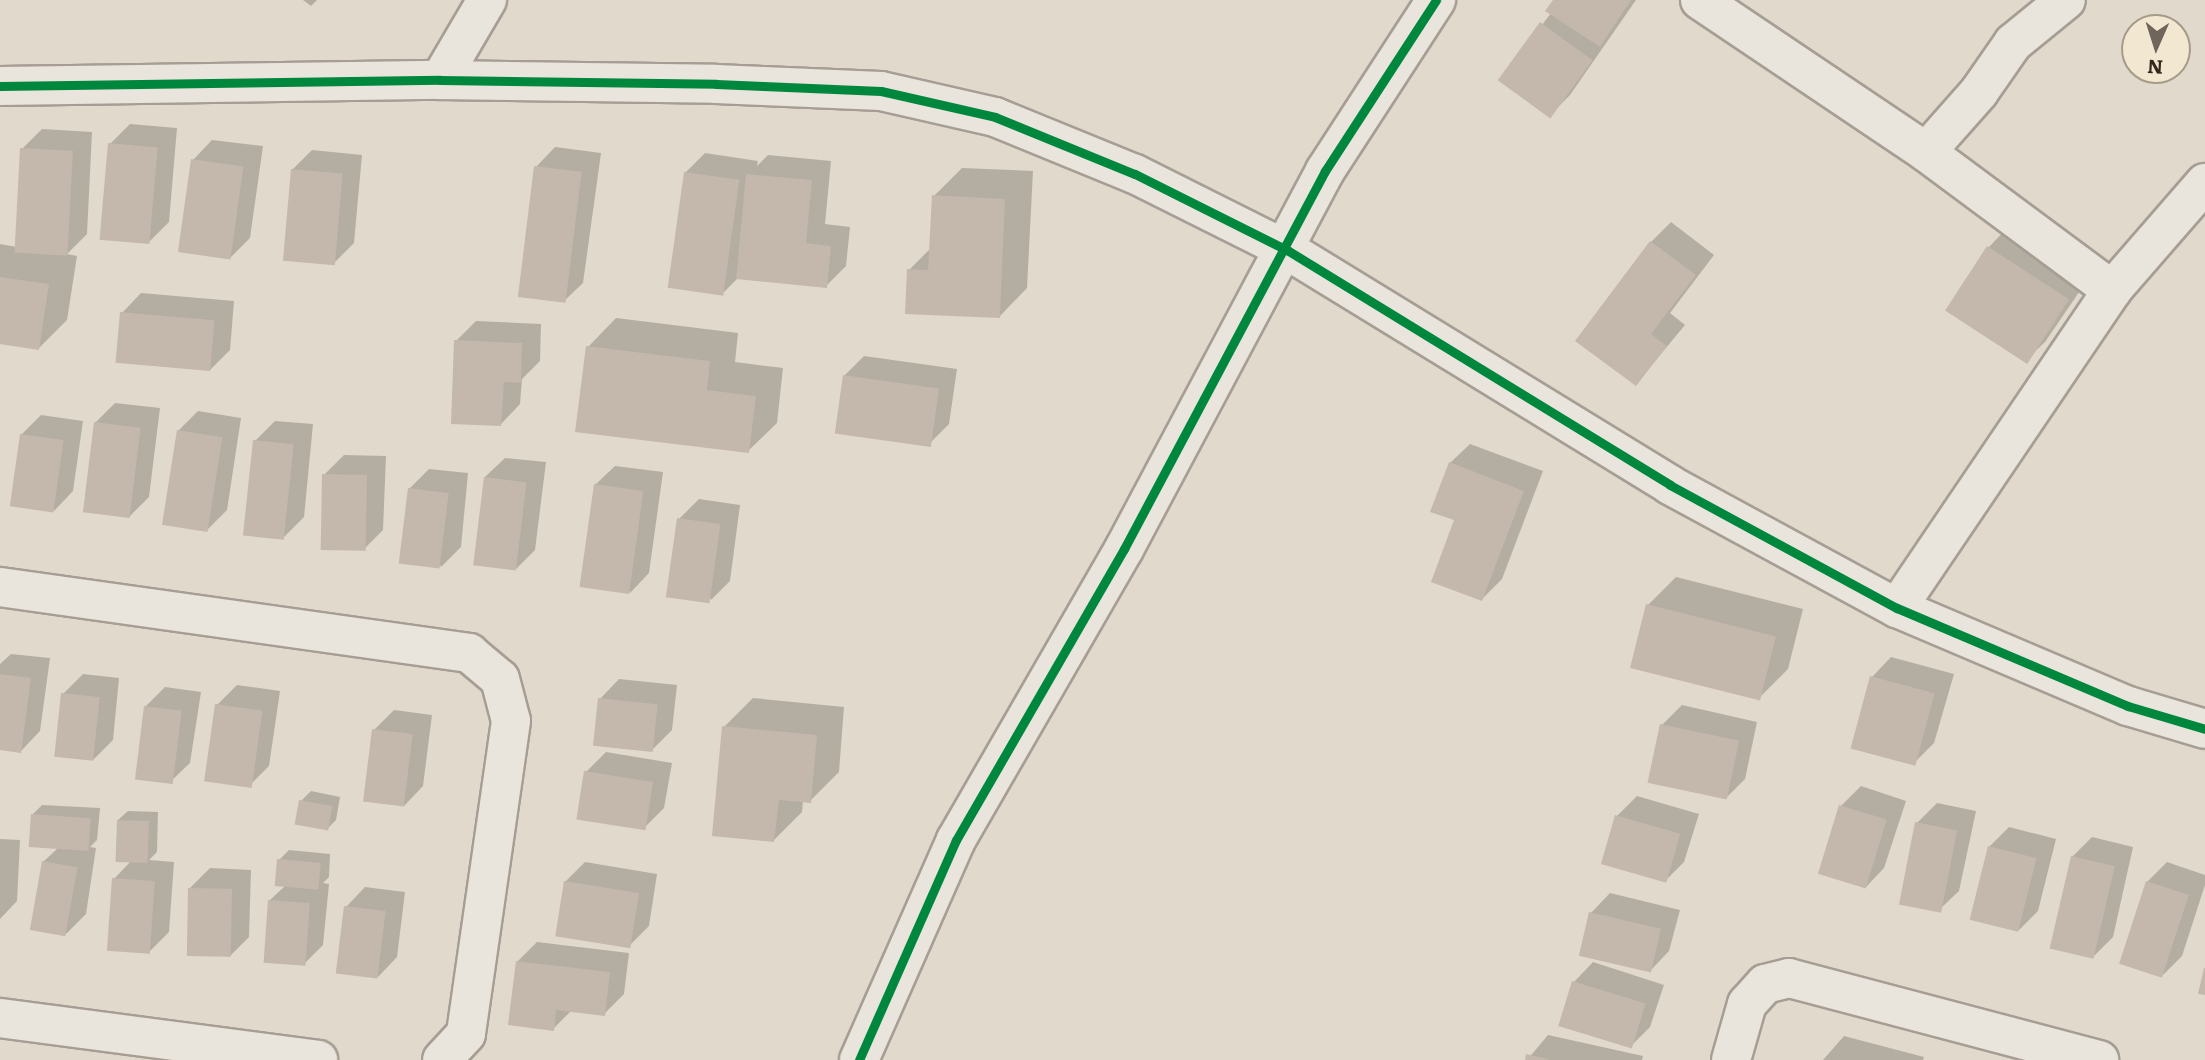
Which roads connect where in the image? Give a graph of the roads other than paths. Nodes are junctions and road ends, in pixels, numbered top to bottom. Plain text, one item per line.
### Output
1 (487, 0) edge
2 (1436, 0) edge
3 (1700, 0) edge
4 (2066, 0) edge
5 (440, 79) junction
6 (0, 86) edge
7 (1926, 152) junction
8 (2205, 183) edge
9 (1287, 250) junction
10 (2112, 290) junction
11 (0, 587) edge
12 (1897, 608) junction
13 (2205, 729) edge
14 (0, 1018) edge
15 (318, 1060) edge
16 (442, 1060) edge
17 (859, 1060) edge
18 (1731, 1060) edge
19 (2099, 1060) edge

1 - 5 street
2 - 9 street
3 - 7 street
4 - 7 street
5 - 6 street
5 - 9 street
7 - 10 street
8 - 10 street
9 - 12 street
9 - 17 street
10 - 12 street
11 - 16 street
12 - 13 street
14 - 15 street
18 - 19 street

